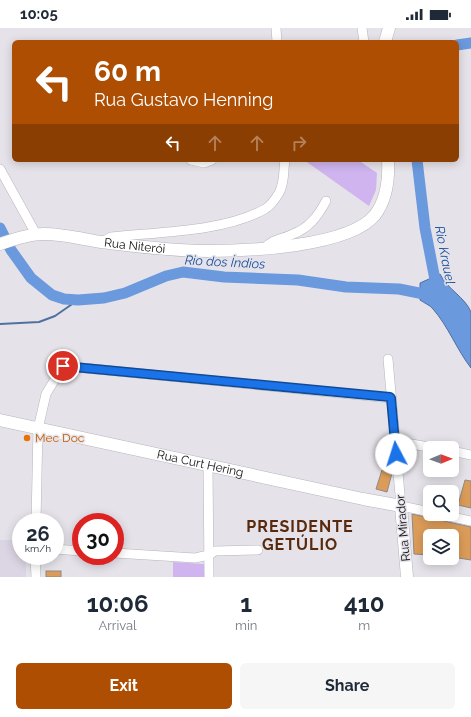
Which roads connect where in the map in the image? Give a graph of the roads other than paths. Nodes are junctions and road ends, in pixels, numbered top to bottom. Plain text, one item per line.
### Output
1 (276, 28) edge
2 (362, 28) edge
3 (389, 28) edge
4 (277, 40) edge
5 (364, 40) edge
6 (386, 40) edge
7 (285, 162) edge
8 (388, 162) edge
9 (0, 169) edge
10 (326, 201) dead end
11 (36, 234) junction
12 (102, 242) junction
13 (0, 244) edge
14 (265, 248) junction
15 (388, 359) dead end
16 (391, 398) junction
17 (0, 420) edge
18 (38, 428) junction
19 (395, 440) junction
20 (423, 446) edge
21 (459, 452) edge
22 (471, 455) edge
23 (208, 465) junction
24 (401, 506) junction
25 (423, 511) edge
26 (36, 513) edge
27 (459, 518) edge
28 (471, 521) edge
29 (258, 550) dead end
30 (124, 554) edge
31 (208, 555) junction
32 (35, 565) edge
33 (36, 577) edge
34 (209, 577) edge
35 (407, 577) edge

1 - 4 street
2 - 5 street
3 - 6 main road
7 - 12 street
8 - 14 main road, Rua Niterói
9 - 11 street
10 - 14 street
11 - 12 main road, Rua Niterói
11 - 13 main road, Rua Niterói
12 - 14 main road, Rua Niterói
15 - 16 street, Rua Mirador
16 - 18 street
16 - 19 street, Rua Mirador
17 - 18 main road, Rua Curt Hering
18 - 23 main road, Rua Curt Hering
18 - 26 street
19 - 20 street
19 - 24 street, Rua Mirador
21 - 22 street
23 - 24 main road, Rua Curt Hering
23 - 31 street
24 - 25 street
24 - 35 main road, Rua Mirador
27 - 28 street
29 - 31 street
30 - 31 street
31 - 34 street
32 - 33 street

